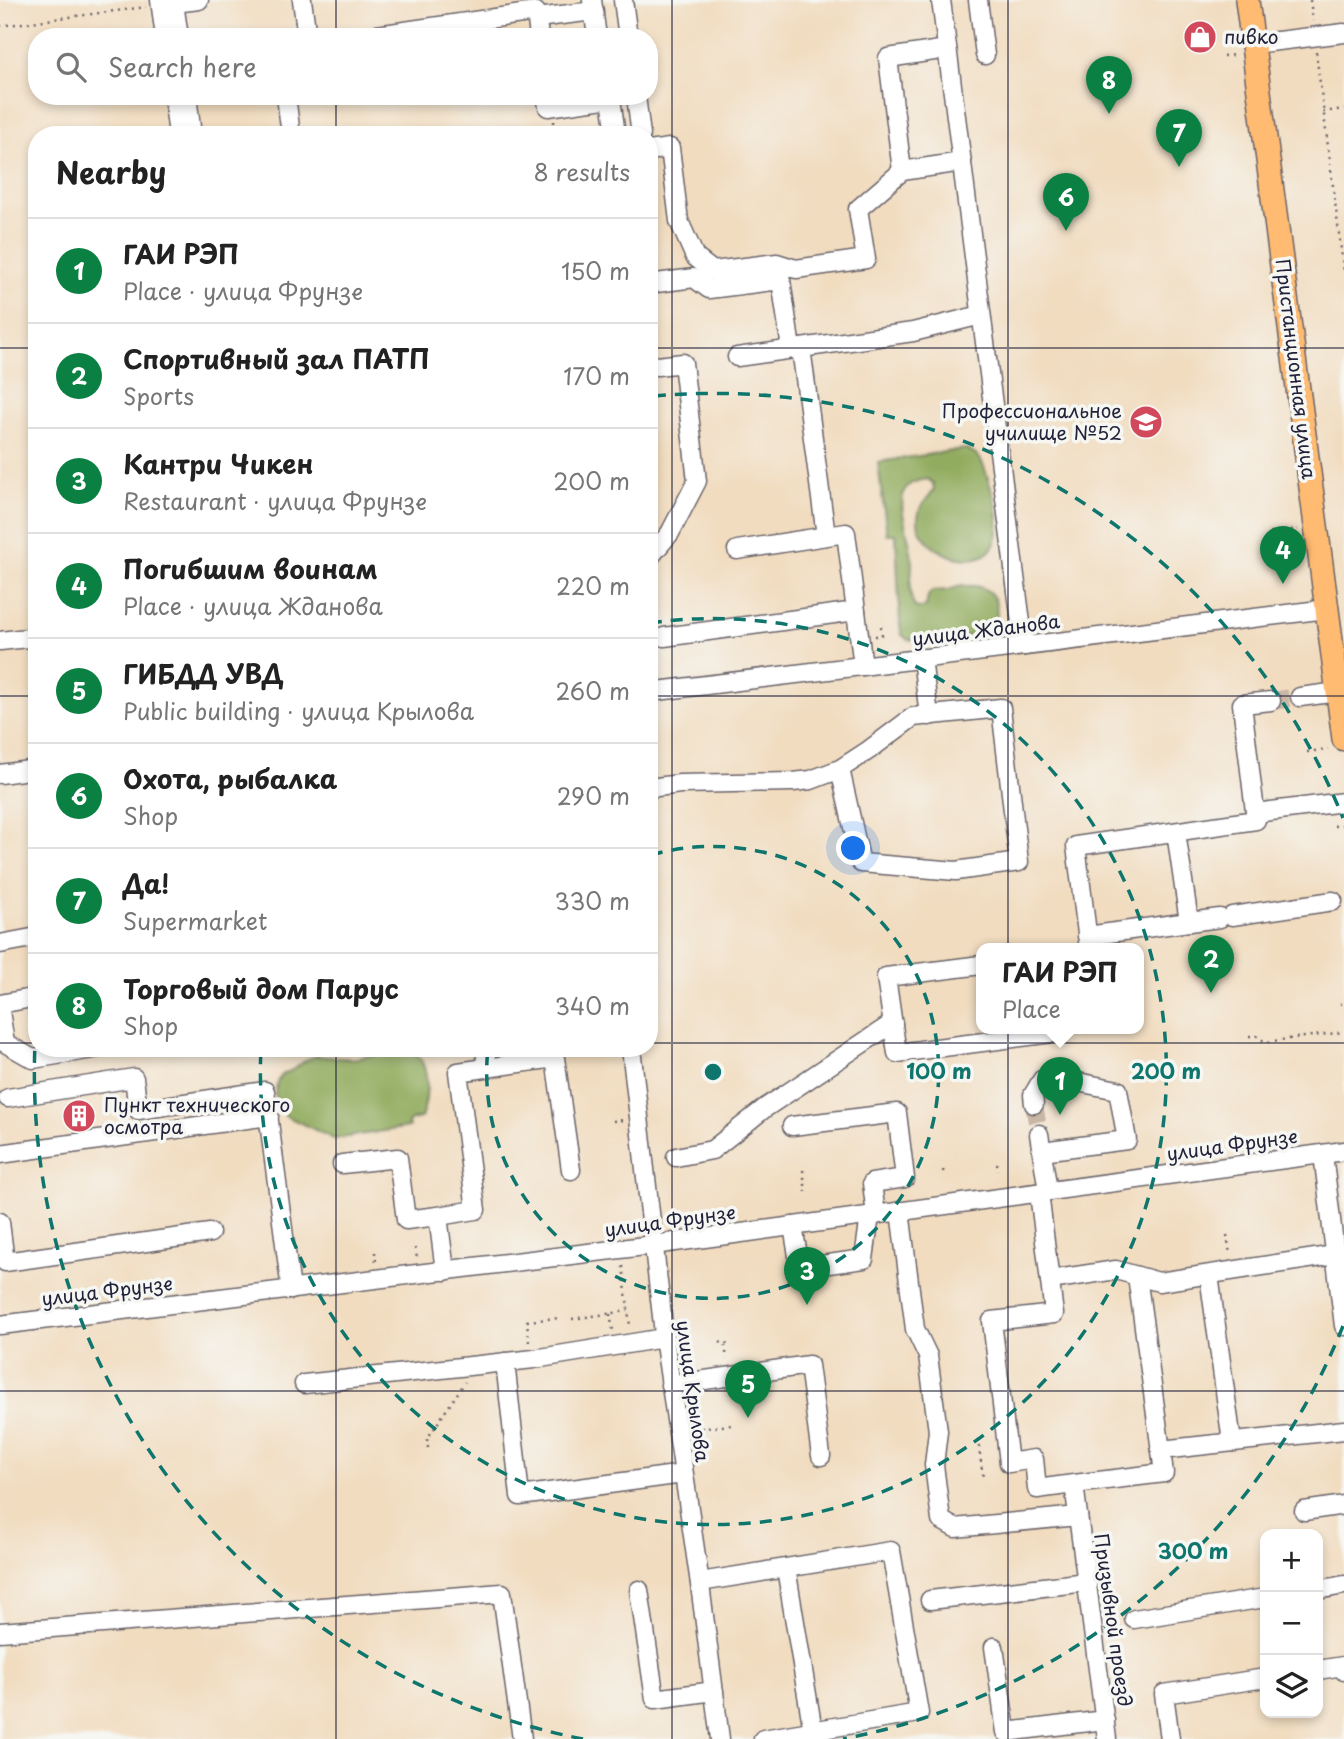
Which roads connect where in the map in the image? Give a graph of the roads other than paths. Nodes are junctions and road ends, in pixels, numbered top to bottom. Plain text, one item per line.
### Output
1 (199, 0) edge
2 (302, 0) edge
3 (623, 0) edge
4 (941, 0) edge
5 (978, 0) edge
6 (1247, 0) edge
7 (160, 2) edge
8 (593, 5) edge
9 (525, 11) edge
10 (164, 28) edge
11 (178, 28) edge
12 (306, 28) edge
13 (419, 28) edge
14 (534, 28) edge
15 (596, 28) edge
16 (627, 28) edge
17 (1344, 33) edge
18 (947, 49) junction
19 (1244, 50) junction
20 (985, 55) dead end
21 (174, 105) edge
22 (188, 105) edge
23 (287, 105) edge
24 (612, 105) edge
25 (637, 105) edge
26 (177, 126) edge
27 (191, 126) edge
28 (290, 126) edge
29 (614, 126) edge
30 (640, 126) edge
31 (658, 150) edge
32 (962, 162) junction
33 (902, 171) junction
34 (658, 283) edge
35 (981, 315) junction
36 (796, 349) junction
37 (737, 357) dead end
38 (658, 366) edge
39 (826, 536) junction
40 (658, 547) edge
41 (737, 550) dead end
42 (1336, 608) edge
43 (856, 611) junction
44 (28, 637) edge
45 (664, 637) dead end
46 (0, 641) edge
47 (1024, 646) junction
48 (922, 658) junction
49 (863, 666) junction
50 (658, 691) edge
51 (1338, 692) junction
52 (1300, 697) tunnel mouth
53 (1271, 701) tunnel mouth
54 (929, 716) junction
55 (1336, 744) edge
56 (840, 769) junction
57 (28, 770) edge
58 (0, 774) edge
59 (658, 787) edge
60 (1344, 802) edge
61 (1255, 813) junction
62 (1176, 832) junction
63 (1333, 901) dead end
64 (1189, 922) junction
65 (28, 939) edge
66 (1088, 942) edge
67 (0, 944) edge
68 (976, 966) edge
69 (28, 999) edge
70 (0, 1004) edge
71 (0, 1011) edge
72 (893, 1023) junction
73 (1045, 1034) edge
74 (28, 1056) edge
75 (486, 1057) edge
76 (632, 1057) edge
77 (488, 1068) junction
78 (8, 1098) dead end
79 (1034, 1104) tunnel mouth
80 (269, 1116) junction
81 (792, 1126) dead end
82 (1344, 1151) edge
83 (0, 1154) edge
84 (1323, 1154) junction
85 (676, 1157) dead end
86 (342, 1164) dead end
87 (572, 1170) dead end
88 (1043, 1192) junction
89 (900, 1212) junction
90 (873, 1215) junction
91 (438, 1216) junction
92 (0, 1222) edge
93 (793, 1226) junction
94 (210, 1233) dead end
95 (653, 1245) junction
96 (1335, 1255) junction
97 (446, 1271) junction
98 (1209, 1275) junction
99 (1137, 1276) junction
100 (1050, 1280) junction
101 (291, 1290) junction
102 (0, 1325) edge
103 (1344, 1325) edge
104 (664, 1338) junction
105 (505, 1362) junction
106 (304, 1384) dead end
107 (670, 1385) junction
108 (1344, 1430) edge
109 (1231, 1442) junction
110 (1161, 1450) junction
111 (821, 1456) dead end
112 (687, 1466) junction
113 (1074, 1484) junction
114 (1344, 1505) edge
115 (1077, 1511) junction
116 (1304, 1511) dead end
117 (786, 1568) junction
118 (700, 1582) junction
119 (1087, 1582) junction
120 (1344, 1585) edge
121 (1323, 1589) edge
122 (639, 1590) dead end
123 (1260, 1599) edge
124 (930, 1600) dead end
125 (1134, 1619) dead end
126 (0, 1632) edge
127 (995, 1647) dead end
128 (1323, 1669) edge
129 (1344, 1671) edge
130 (1260, 1679) edge
131 (714, 1691) junction
132 (1105, 1720) junction
133 (813, 1731) junction
134 (522, 1739) edge
135 (719, 1739) edge
136 (763, 1739) edge
137 (1107, 1739) edge
138 (1170, 1739) edge

1 - 11 street
2 - 12 street
3 - 16 street
4 - 18 street
5 - 20 street
6 - 19 main road, Пристанционная улица
7 - 10 street
8 - 9 street
8 - 15 street
9 - 13 street
9 - 14 street
17 - 19 street
18 - 32 street
18 - 33 street
19 - 42 main road, Пристанционная улица
21 - 26 street
22 - 27 street
23 - 28 street
24 - 29 street
25 - 30 street
31 - 33 street
32 - 33 street
32 - 35 street
34 - 36 street
35 - 36 street
35 - 47 street
36 - 37 street
36 - 39 street
38 - 40 street
39 - 41 street
39 - 43 street
42 - 47 street, улица Жданова
42 - 51 main road, Пристанционная улица
43 - 45 street
43 - 49 street
44 - 46 street
47 - 48 street, улица Жданова
48 - 49 street, улица Жданова
48 - 54 street
49 - 50 street, улица Жданова
51 - 52 street
51 - 55 main road, Пристанционная улица
53 - 61 street
54 - 56 street
54 - 56 street
56 - 59 street
57 - 58 street
60 - 61 street
61 - 62 street
62 - 64 street
62 - 66 street
63 - 64 street
64 - 66 street
65 - 67 street
68 - 72 street
69 - 70 street
71 - 74 street
72 - 73 street
72 - 85 street
75 - 77 street
76 - 95 street, улица Крылова
77 - 87 street
77 - 91 street
78 - 80 street
79 - 88 street
80 - 83 street
80 - 101 street
81 - 90 street
82 - 84 street, улица Фрунзе
84 - 88 street, улица Фрунзе
84 - 96 street
86 - 91 street
88 - 89 street, улица Фрунзе
88 - 100 street
89 - 90 street, улица Фрунзе
89 - 115 street
90 - 93 street, улица Фрунзе
90 - 93 street
91 - 97 street
92 - 94 street
93 - 95 street, улица Фрунзе
95 - 97 street, улица Фрунзе
95 - 104 street, улица Крылова
96 - 98 street
96 - 103 street
97 - 101 street, улица Фрунзе
98 - 99 street
98 - 109 street
99 - 100 street
99 - 110 street
100 - 113 street
101 - 102 street, улица Фрунзе
104 - 105 street
104 - 107 street, улица Крылова
105 - 106 street
105 - 112 street
107 - 111 street
107 - 112 street, улица Крылова
108 - 109 street
109 - 110 street
110 - 113 street
112 - 118 street, улица Крылова
113 - 115 street, Призывной проезд
114 - 116 street
115 - 119 street, Призывной проезд
117 - 118 street
117 - 133 street
117 - 133 street
118 - 131 street, улица Крылова
119 - 124 street
119 - 132 street, Призывной проезд
120 - 121 street
122 - 131 street
123 - 125 street
126 - 134 street
127 - 132 street
128 - 129 street
130 - 138 street
131 - 135 street, улица Крылова
132 - 137 street, Призывной проезд
133 - 136 street

